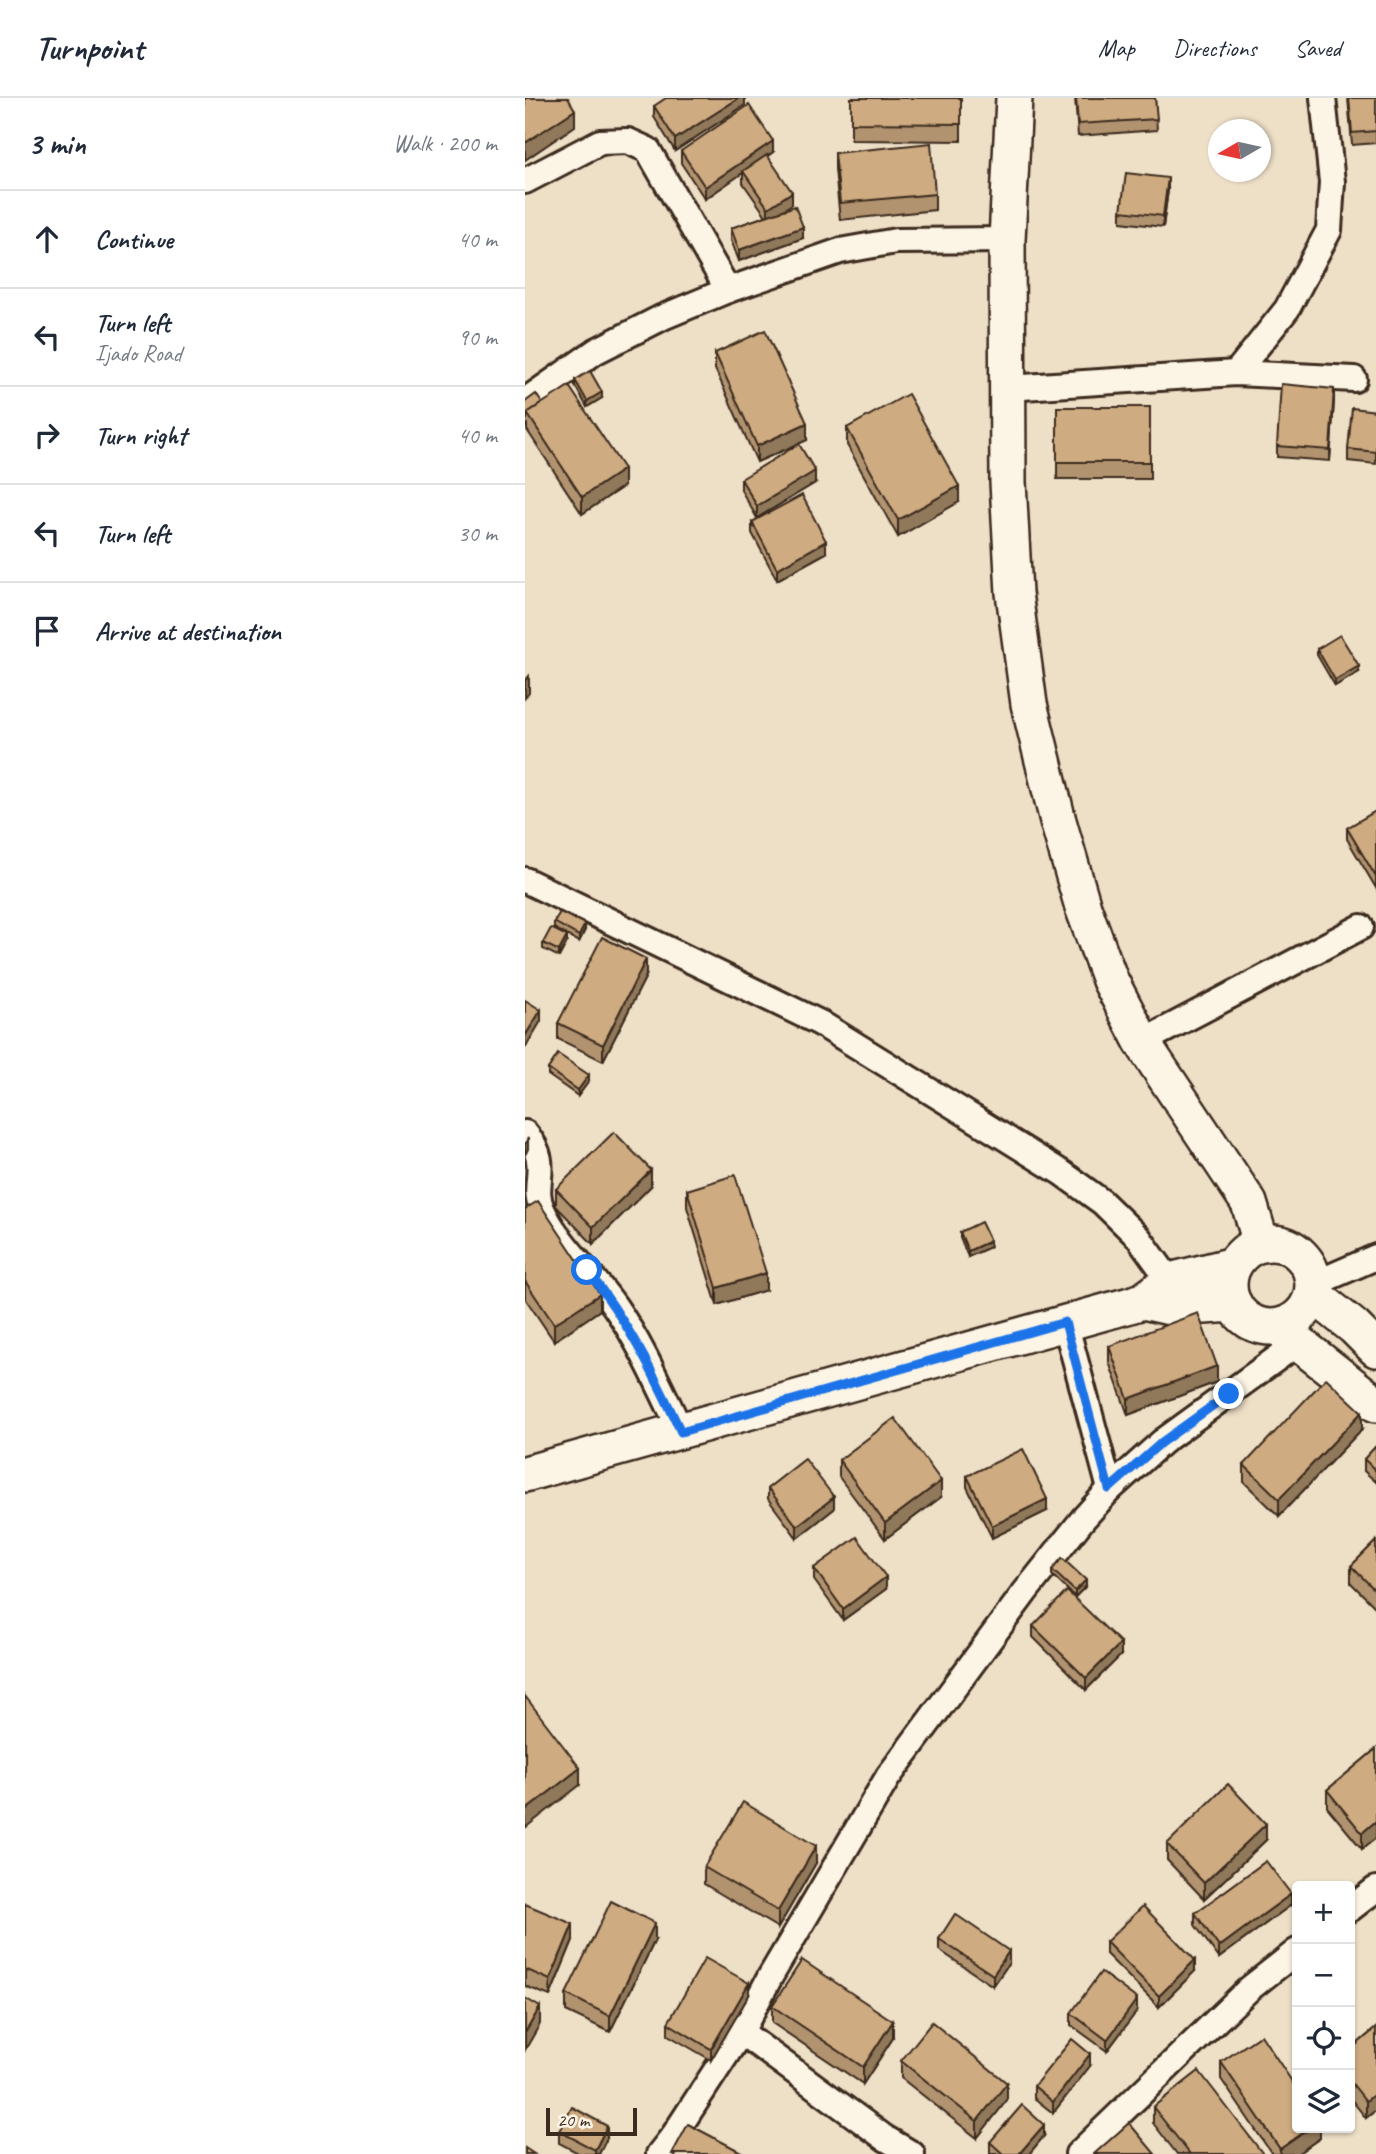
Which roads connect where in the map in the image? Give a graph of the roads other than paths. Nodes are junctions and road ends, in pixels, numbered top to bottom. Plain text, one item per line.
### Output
1 (1014, 98) edge
2 (1323, 98) edge
3 (525, 181) edge
4 (1007, 240) junction
5 (728, 290) junction
6 (1236, 373) junction
7 (1354, 379) dead end
8 (1007, 388) junction
9 (525, 401) edge
10 (525, 880) edge
11 (1361, 927) dead end
12 (1142, 1042) junction
13 (525, 1133) edge
14 (1261, 1243) junction
15 (1376, 1257) edge
16 (1234, 1265) junction
17 (1313, 1289) junction
18 (1156, 1291) junction
19 (1234, 1304) junction
20 (1065, 1322) junction
21 (1288, 1335) junction
22 (1376, 1349) edge
23 (1376, 1404) edge
24 (681, 1432) junction
25 (525, 1474) edge
26 (1109, 1489) junction
27 (1375, 1892) edge
28 (1355, 1906) edge
29 (1292, 1955) edge
30 (741, 2032) junction
31 (890, 2146) edge
32 (659, 2154) edge
33 (912, 2154) edge
34 (1078, 2154) edge

1 - 4 street
2 - 6 street
3 - 5 street
4 - 5 street
4 - 8 street
5 - 9 street
6 - 7 street
6 - 8 street
8 - 12 street
10 - 18 street
11 - 12 street
12 - 14 street
13 - 24 street
14 - 16 street
14 - 17 street
15 - 17 street
16 - 18 street
16 - 19 street
17 - 21 street
17 - 22 street
18 - 19 street
18 - 20 street
19 - 21 street
20 - 24 street
20 - 26 street
21 - 23 street
21 - 26 street
24 - 25 street
26 - 30 street
27 - 28 street
29 - 34 street
30 - 31 street
30 - 32 street
31 - 33 street

